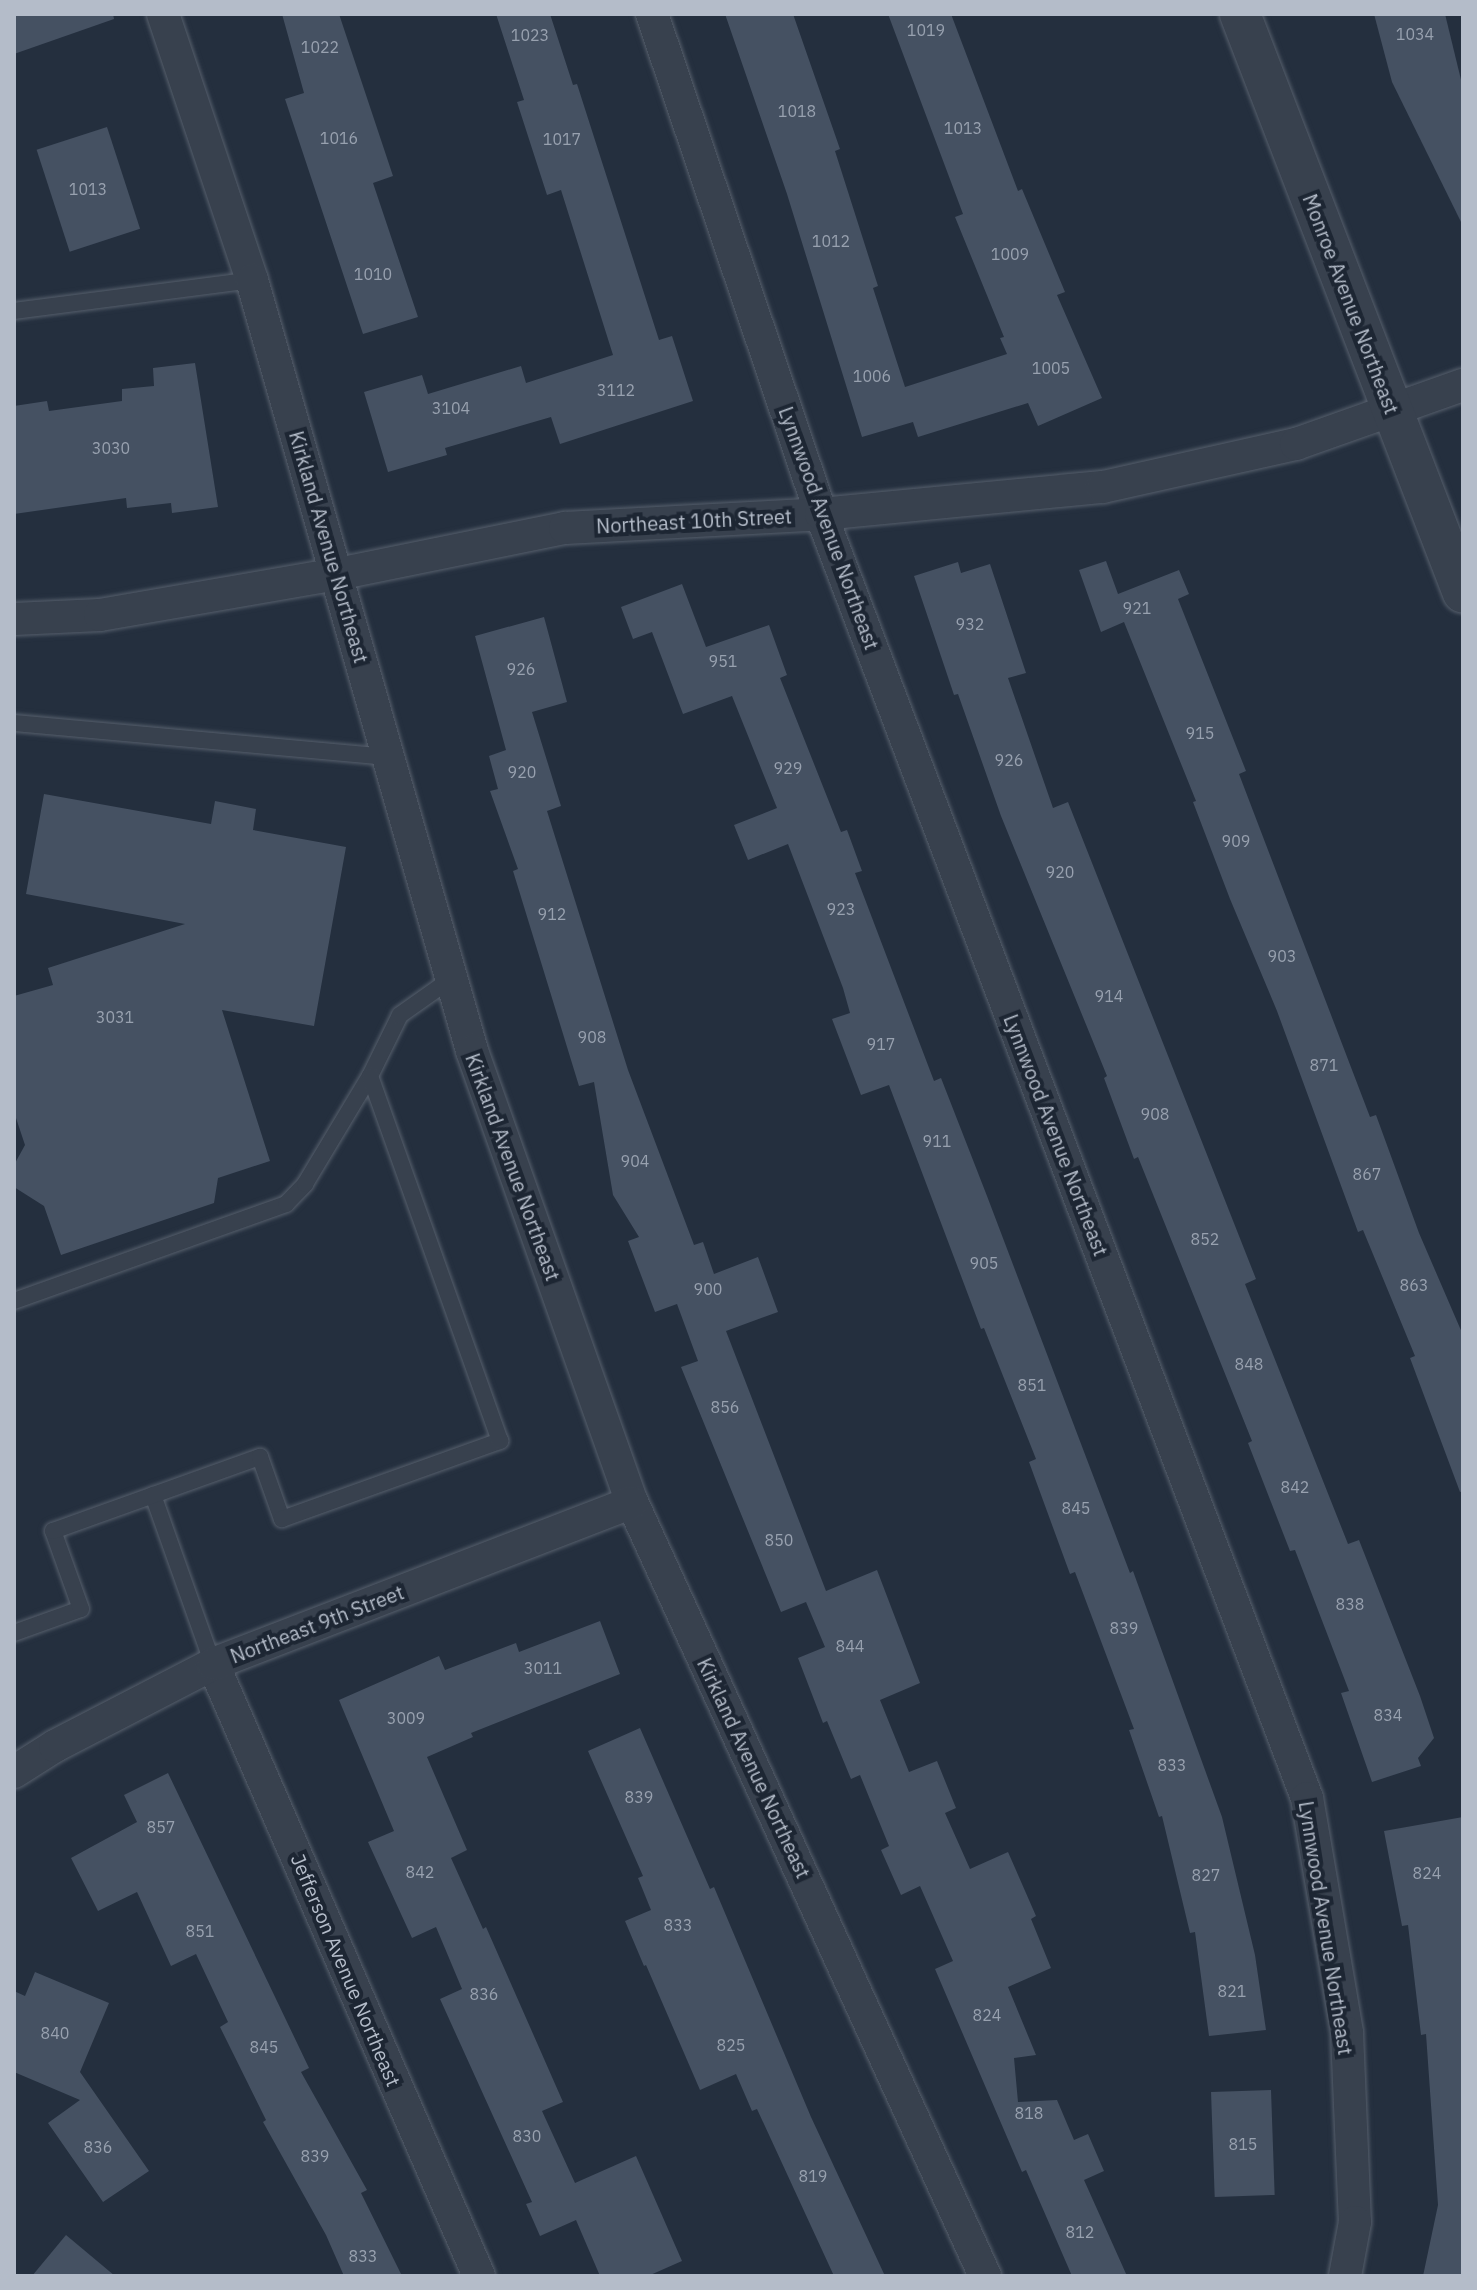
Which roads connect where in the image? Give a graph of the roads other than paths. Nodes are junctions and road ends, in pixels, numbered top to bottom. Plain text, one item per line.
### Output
1 (163, 14) edge
2 (652, 14) edge
3 (1240, 14) edge
4 (252, 280) junction
5 (14, 311) edge
6 (1463, 385) edge
7 (1392, 411) junction
8 (821, 514) junction
9 (338, 574) junction
10 (1463, 593) edge
11 (14, 619) edge
12 (14, 723) edge
13 (388, 757) junction
14 (451, 979) junction
15 (370, 1076) junction
16 (14, 1301) edge
17 (153, 1495) junction
18 (632, 1502) junction
19 (14, 1633) edge
20 (213, 1664) junction
21 (14, 1772) edge
22 (479, 2276) edge
23 (985, 2276) edge
24 (1345, 2276) edge

1 - 4 street, Kirkland Avenue Northeast
2 - 8 street, Lynnwood Avenue Northeast
3 - 7 street, Monroe Avenue Northeast
4 - 5 lane
4 - 9 street, Kirkland Avenue Northeast
6 - 7 street, Northeast 10th Street
7 - 8 street, Northeast 10th Street
7 - 10 street, Monroe Avenue Northeast
8 - 9 street, Northeast 10th Street
8 - 24 street, Lynnwood Avenue Northeast
9 - 11 street, Northeast 10th Street
9 - 13 street, Kirkland Avenue Northeast
12 - 13 lane
13 - 14 street, Kirkland Avenue Northeast
14 - 15 lane
14 - 18 street, Kirkland Avenue Northeast
15 - 16 lane
15 - 17 lane
17 - 19 lane
17 - 20 lane
18 - 20 street, Northeast 9th Street
18 - 23 street, Kirkland Avenue Northeast
20 - 21 street, Northeast 9th Street
20 - 22 street, Jefferson Avenue Northeast

